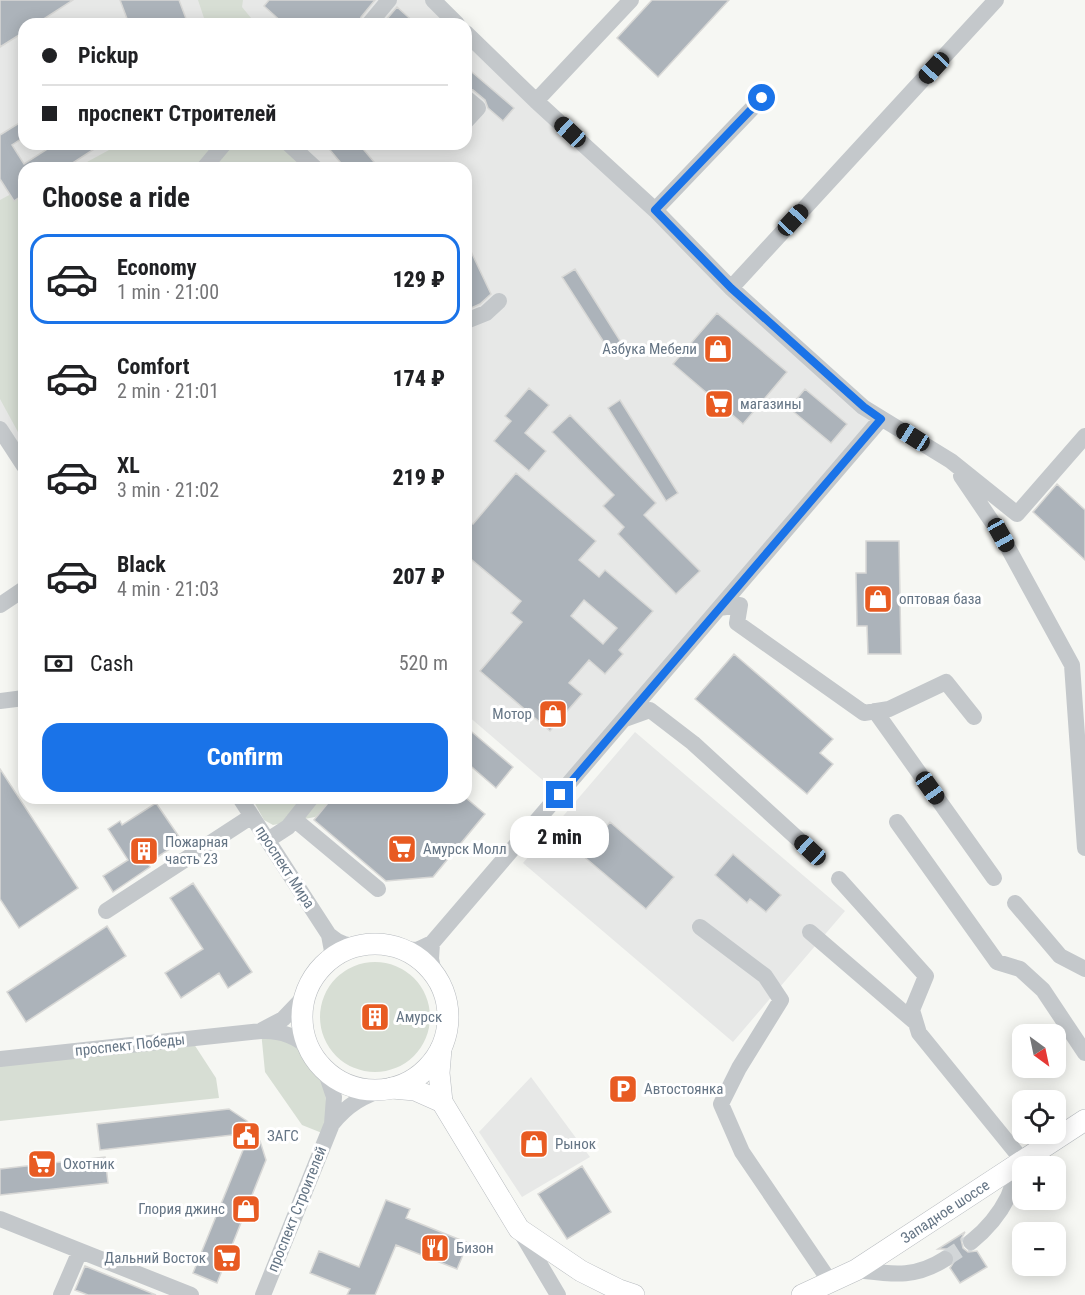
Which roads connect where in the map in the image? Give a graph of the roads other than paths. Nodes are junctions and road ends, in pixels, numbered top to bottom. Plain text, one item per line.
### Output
1 (389, 0) edge
2 (433, 0) edge
3 (631, 0) edge
4 (996, 0) edge
5 (378, 18) edge
6 (451, 18) edge
7 (472, 39) edge
8 (762, 98) dead end
9 (536, 101) junction
10 (472, 103) edge
11 (472, 114) edge
12 (219, 150) edge
13 (296, 150) edge
14 (209, 162) edge
15 (309, 162) edge
16 (655, 210) junction
17 (731, 288) junction
18 (499, 301) dead end
19 (472, 319) edge
20 (881, 419) junction
21 (0, 429) edge
22 (1085, 436) edge
23 (18, 457) edge
24 (951, 461) junction
25 (18, 593) edge
26 (0, 605) edge
27 (720, 608) junction
28 (18, 699) edge
29 (0, 701) edge
30 (875, 711) junction
31 (974, 717) dead end
32 (624, 719) junction
33 (244, 804) edge
34 (305, 804) edge
35 (252, 816) junction
36 (294, 819) junction
37 (897, 822) dead end
38 (268, 840) junction
39 (1085, 848) edge
40 (810, 850) dead end
41 (994, 878) dead end
42 (839, 879) dead end
43 (378, 889) dead end
44 (1015, 903) dead end
45 (106, 911) dead end
46 (700, 927) dead end
47 (810, 932) dead end
48 (329, 935) junction
49 (432, 944) junction
50 (363, 945) junction
51 (402, 949) junction
52 (327, 962) junction
53 (1085, 969) edge
54 (434, 974) junction
55 (305, 996) junction
56 (916, 1023) junction
57 (261, 1031) junction
58 (445, 1037) junction
59 (309, 1048) junction
60 (1085, 1053) edge
61 (0, 1059) edge
62 (325, 1070) junction
63 (387, 1088) junction
64 (442, 1102) junction
65 (1085, 1120) edge
66 (332, 1124) junction
67 (1019, 1156) edge
68 (1031, 1156) edge
69 (1012, 1168) edge
70 (1012, 1187) edge
71 (0, 1219) edge
72 (519, 1229) junction
73 (971, 1242) tunnel mouth
74 (80, 1251) junction
75 (945, 1259) tunnel mouth
76 (856, 1270) junction
77 (831, 1283) junction
78 (623, 1293) edge
79 (62, 1295) edge
80 (191, 1295) edge
81 (262, 1295) edge
82 (558, 1295) edge
83 (802, 1295) edge

1 - 5 street
2 - 6 street
3 - 9 street
4 - 17 street
7 - 9 street
8 - 16 street
9 - 16 street
10 - 11 street
12 - 14 street
13 - 15 street
16 - 17 street
17 - 20 street
18 - 19 street
20 - 24 street
20 - 27 street
21 - 23 street
22 - 24 street
24 - 39 street
25 - 26 street
27 - 30 street
27 - 32 street
28 - 29 street
30 - 31 street
30 - 41 street
32 - 40 street
32 - 49 street
33 - 35 street, проспект Мира
34 - 36 street
35 - 38 street, проспект Мира
35 - 45 street
36 - 38 street
36 - 43 street
37 - 60 street
38 - 48 street, проспект Мира
42 - 56 street
44 - 53 street
46 - 77 street
47 - 56 street
48 - 50 street
48 - 52 street
49 - 51 street
49 - 54 street
50 - 51 main road
50 - 52 main road
51 - 54 main road
52 - 55 main road
54 - 58 main road
55 - 57 street
55 - 59 main road
56 - 67 street
57 - 59 street
57 - 61 street, проспект Победы
58 - 63 main road
58 - 64 main road
59 - 62 main road
62 - 63 main road
62 - 66 street
63 - 64 main road
63 - 66 street
64 - 72 main road
65 - 68 main road, Западное шоссе
66 - 81 street, проспект Строителей
69 - 76 main road, Западное шоссе
70 - 73 street
71 - 74 street
72 - 78 main road
72 - 82 street
74 - 79 street
74 - 80 street
75 - 76 street
76 - 77 main road, Западное шоссе
77 - 83 main road, Западное шоссе

